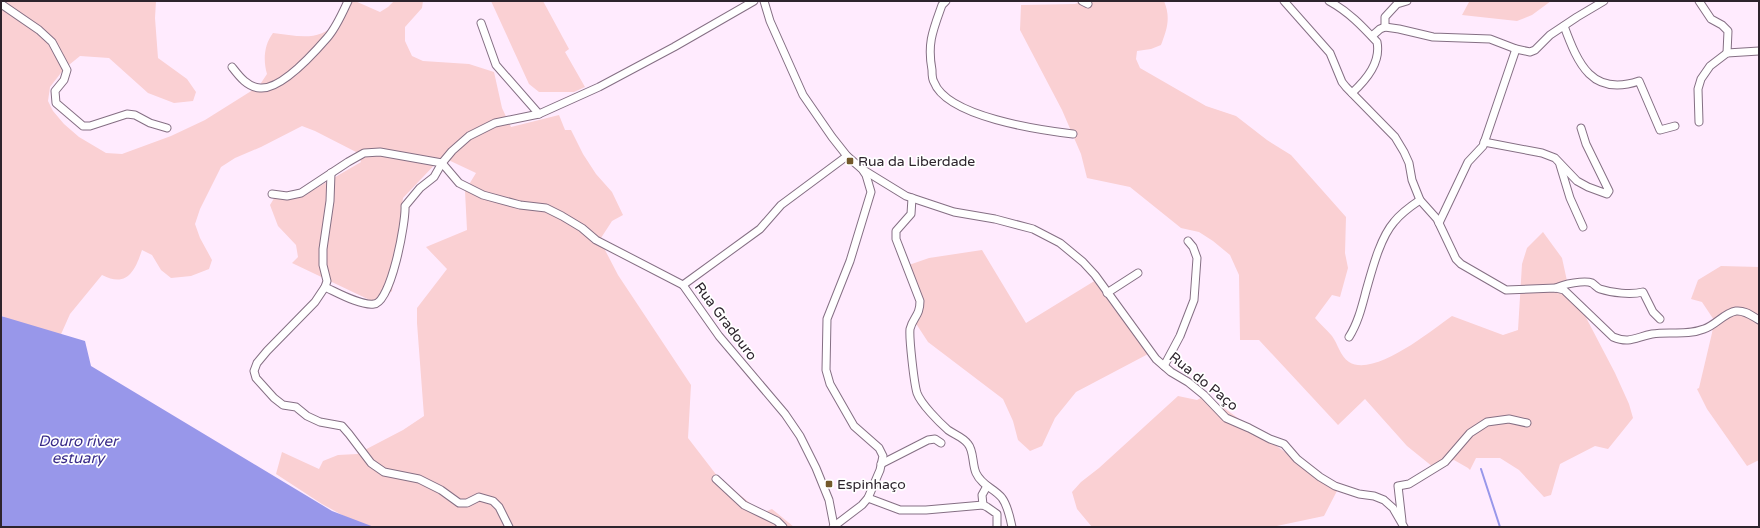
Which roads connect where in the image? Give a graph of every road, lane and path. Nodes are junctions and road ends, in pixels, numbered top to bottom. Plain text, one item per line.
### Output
1 (348, 1) edge
2 (754, 1) edge
3 (764, 1) edge
4 (946, 1) edge
5 (1284, 1) edge
6 (1329, 1) edge
7 (1407, 1) edge
8 (1604, 1) edge
9 (1698, 1) edge
10 (1, 4) edge
11 (481, 23) dead end
12 (1564, 26) junction
13 (1385, 27) junction
14 (1372, 36) junction
15 (1516, 49) junction
16 (1759, 52) edge
17 (1727, 53) junction
18 (232, 67) dead end
19 (1352, 93) junction
20 (539, 114) junction
21 (1699, 122) dead end
22 (1675, 126) dead end
23 (167, 128) dead end
24 (1581, 128) dead end
25 (1073, 134) dead end
26 (1484, 142) junction
27 (847, 156) junction
28 (1559, 161) junction
29 (442, 163) junction
30 (862, 169) junction
31 (331, 173) junction
32 (272, 194) dead end
33 (912, 198) junction
34 (1420, 200) junction
35 (1439, 223) junction
36 (1583, 226) dead end
37 (1188, 241) dead end
38 (1138, 272) dead end
39 (683, 285) junction
40 (325, 287) junction
41 (1556, 288) junction
42 (1107, 293) junction
43 (1660, 319) dead end
44 (1759, 320) edge
45 (1349, 337) dead end
46 (1164, 366) junction
47 (1527, 423) dead end
48 (941, 443) dead end
49 (881, 464) junction
50 (716, 479) dead end
51 (987, 486) junction
52 (868, 498) junction
53 (983, 505) junction
54 (1403, 526) edge
55 (509, 527) edge
56 (783, 527) edge
57 (835, 527) edge
58 (997, 527) edge
59 (1012, 527) edge

1 - 18 street
2 - 20 street
3 - 27 street, Rua do Paço
4 - 25 street
5 - 19 street
6 - 14 street
7 - 13 street
8 - 12 street
9 - 17 street
10 - 23 street
11 - 20 street
12 - 15 street
12 - 22 street
13 - 14 street
13 - 15 street
14 - 19 street
15 - 26 street
16 - 17 street
17 - 21 street
19 - 34 street
20 - 29 street
24 - 28 street
26 - 28 street
26 - 35 street
27 - 30 street, Rua do Paço
27 - 39 street
28 - 36 street
29 - 31 street
29 - 39 street, Rua Gradouro
29 - 40 street
30 - 33 street, Rua do Paço
30 - 49 street
31 - 32 street
31 - 40 street
33 - 42 street, Rua do Paço
33 - 51 street
34 - 35 street
34 - 45 street
35 - 41 street
37 - 46 street
38 - 42 street
39 - 57 street, Rua Gradouro
40 - 55 street
41 - 43 street
41 - 44 street
42 - 46 street, Rua do Paço
46 - 54 street, Rua do Paço
47 - 54 street, Rua do Paço
48 - 49 street
49 - 52 street
50 - 56 street
51 - 53 street
51 - 59 street
52 - 53 street
52 - 57 street
53 - 58 street

